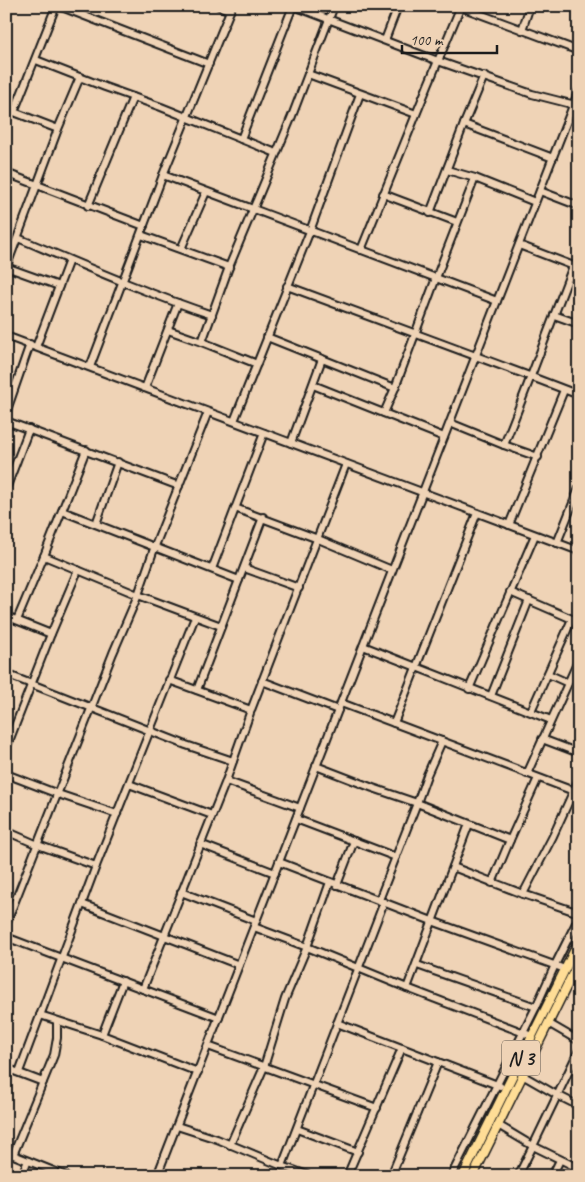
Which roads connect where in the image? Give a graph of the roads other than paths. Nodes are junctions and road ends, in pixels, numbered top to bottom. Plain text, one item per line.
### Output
1 (57, 6) edge
2 (219, 6) edge
3 (293, 6) edge
4 (334, 6) edge
5 (398, 6) edge
6 (530, 6) edge
7 (461, 7) edge
8 (231, 9) edge
9 (329, 20) junction
10 (522, 30) junction
11 (385, 40) junction
12 (579, 51) edge
13 (36, 60) junction
14 (438, 61) junction
15 (209, 64) junction
16 (308, 74) junction
17 (484, 76) junction
18 (80, 77) junction
19 (579, 90) edge
20 (360, 94) junction
21 (133, 97) junction
22 (576, 105) edge
23 (416, 114) junction
24 (186, 118) junction
25 (464, 124) junction
26 (58, 129) junction
27 (241, 140) junction
28 (276, 153) junction
29 (553, 158) junction
30 (447, 170) junction
31 (6, 173) edge
32 (163, 175) junction
33 (475, 178) junction
34 (38, 186) junction
35 (540, 191) junction
36 (206, 192) junction
37 (383, 194) junction
38 (536, 202) junction
39 (88, 206) junction
40 (579, 206) edge
41 (253, 209) junction
42 (430, 213) junction
43 (457, 222) junction
44 (144, 226) junction
45 (310, 231) junction
46 (141, 235) junction
47 (18, 238) junction
48 (519, 245) junction
49 (181, 249) junction
50 (361, 250) junction
51 (70, 260) junction
52 (6, 267) edge
53 (576, 267) edge
54 (229, 268) junction
55 (436, 278) junction
56 (123, 282) junction
57 (59, 286) junction
58 (287, 286) junction
59 (497, 301) junction
60 (178, 303) junction
61 (212, 315) junction
62 (554, 315) junction
63 (579, 324) edge
64 (168, 330) junction
65 (415, 333) junction
66 (6, 336) edge
67 (267, 337) junction
68 (202, 342) junction
69 (33, 346) junction
70 (475, 356) junction
71 (322, 359) junction
72 (257, 364) junction
73 (90, 367) junction
74 (532, 377) junction
75 (313, 384) junction
76 (145, 388) junction
77 (395, 388) junction
78 (564, 390) junction
79 (579, 396) edge
80 (208, 412) junction
81 (6, 413) edge
82 (384, 413) junction
83 (6, 421) edge
84 (234, 422) junction
85 (450, 423) junction
86 (29, 429) junction
87 (264, 433) junction
88 (444, 437) junction
89 (291, 443) junction
90 (504, 445) junction
91 (86, 450) junction
92 (538, 457) junction
93 (118, 462) junction
94 (346, 464) junction
95 (179, 486) junction
96 (579, 488) edge
97 (6, 489) edge
98 (422, 492) junction
99 (234, 508) junction
100 (62, 511) junction
101 (477, 513) junction
102 (263, 517) junction
103 (96, 524) junction
104 (510, 525) junction
105 (535, 535) junction
106 (318, 539) junction
107 (557, 543) junction
108 (155, 546) junction
109 (579, 551) edge
110 (44, 556) junction
111 (244, 568) junction
112 (212, 569) junction
113 (78, 570) junction
114 (392, 570) junction
115 (238, 580) junction
116 (299, 588) junction
117 (510, 592) junction
118 (138, 595) junction
119 (529, 600) junction
120 (6, 616) edge
121 (195, 616) junction
122 (17, 620) junction
123 (575, 620) edge
124 (221, 626) junction
125 (51, 634) junction
126 (363, 646) junction
127 (579, 659) edge
128 (417, 667) junction
129 (6, 674) edge
130 (548, 674) junction
131 (169, 680) junction
132 (262, 681) junction
133 (568, 683) junction
134 (32, 684) junction
135 (469, 689) junction
136 (197, 690) junction
137 (491, 696) junction
138 (341, 703) junction
139 (92, 708) junction
140 (251, 710) junction
141 (338, 710) junction
142 (531, 711) junction
143 (551, 720) junction
144 (394, 723) junction
145 (150, 731) junction
146 (542, 739) junction
147 (442, 741) junction
148 (7, 745) edge
149 (579, 753) edge
150 (233, 761) junction
151 (316, 766) junction
152 (6, 774) edge
153 (527, 774) junction
154 (538, 778) junction
155 (579, 779) edge
156 (226, 781) junction
157 (129, 784) junction
158 (576, 792) edge
159 (58, 794) junction
160 (417, 803) junction
161 (300, 808) junction
162 (117, 814) junction
163 (212, 815) junction
164 (296, 819) junction
165 (469, 824) junction
166 (6, 831) edge
167 (510, 840) junction
168 (354, 841) junction
169 (200, 844) junction
170 (38, 845) junction
171 (396, 857) junction
172 (279, 862) junction
173 (96, 866) junction
174 (453, 867) junction
175 (275, 872) junction
176 (330, 882) junction
177 (492, 883) junction
178 (337, 885) junction
179 (181, 892) junction
180 (523, 894) junction
181 (382, 901) junction
182 (82, 904) junction
183 (579, 913) edge
184 (579, 917) edge
185 (432, 921) junction
186 (6, 924) edge
187 (255, 924) junction
188 (164, 936) junction
189 (6, 937) edge
190 (579, 941) edge
191 (307, 947) junction
192 (61, 957) junction
193 (579, 961) edge
194 (417, 965) junction
195 (555, 965) junction
196 (239, 966) junction
197 (358, 967) junction
198 (565, 969) junction
199 (123, 981) junction
200 (407, 988) junction
201 (143, 989) junction
202 (536, 1007) junction
203 (40, 1015) junction
204 (219, 1018) junction
205 (57, 1021) junction
206 (337, 1023) junction
207 (548, 1023) junction
208 (523, 1033) junction
209 (102, 1035) junction
210 (532, 1036) junction
211 (579, 1042) edge
212 (208, 1046) junction
213 (402, 1048) junction
214 (579, 1050) edge
215 (438, 1062) junction
216 (264, 1067) junction
217 (6, 1068) edge
218 (19, 1072) junction
219 (198, 1072) junction
220 (522, 1075) junction
221 (43, 1082) junction
222 (498, 1084) junction
223 (313, 1085) junction
224 (506, 1088) junction
225 (557, 1095) junction
226 (579, 1106) edge
227 (377, 1108) junction
228 (498, 1125) junction
229 (177, 1126) junction
230 (297, 1129) junction
231 (230, 1145) junction
232 (533, 1146) junction
233 (6, 1152) edge
234 (358, 1152) junction
235 (14, 1155) junction
236 (560, 1160) junction
237 (28, 1161) junction
238 (282, 1166) junction
239 (579, 1168) edge
240 (21, 1176) edge
241 (66, 1176) edge
242 (157, 1176) edge
243 (310, 1176) edge
244 (347, 1176) edge
245 (391, 1176) edge
246 (451, 1176) edge
247 (463, 1176) edge
248 (472, 1176) edge
249 (518, 1176) edge
250 (552, 1176) edge
251 (574, 1176) edge

1 - 13 street
1 - 15 street
2 - 8 street
3 - 9 street
3 - 27 street
4 - 9 street
5 - 11 street
6 - 10 street
7 - 10 street
7 - 14 street
8 - 15 street
9 - 11 street
9 - 16 street
10 - 12 street
11 - 14 street
13 - 18 street
13 - 26 street
14 - 17 street
14 - 23 street
15 - 24 street
16 - 20 street
16 - 28 street
17 - 22 street
17 - 25 street
18 - 21 street
18 - 26 street
19 - 22 street
20 - 23 street
20 - 45 street
21 - 24 street
21 - 39 street
22 - 29 street
23 - 37 street
24 - 27 street
24 - 32 street
25 - 29 street
25 - 30 street
26 - 34 street
27 - 28 street
28 - 41 street
29 - 35 street
30 - 33 street
30 - 42 street
31 - 34 street
32 - 36 street
32 - 44 street
33 - 38 street
33 - 43 street
34 - 39 street
34 - 47 street
35 - 38 street
35 - 40 street
36 - 41 street
36 - 49 street
37 - 42 street
37 - 50 street
38 - 48 street
39 - 44 street
41 - 45 street
41 - 54 street
42 - 43 street
43 - 55 street
44 - 46 street
45 - 50 street
45 - 58 street
46 - 49 street
46 - 56 street
47 - 51 street
47 - 52 street
48 - 53 street
48 - 59 street
49 - 54 street
50 - 55 street
51 - 56 street
51 - 57 street
52 - 57 street
53 - 62 street
54 - 61 street
55 - 59 street
55 - 65 street
56 - 60 street
56 - 73 street
57 - 69 street
58 - 65 street
58 - 67 street
59 - 70 street
60 - 61 street
60 - 64 street
61 - 68 street
62 - 63 street
62 - 74 street
64 - 68 street
64 - 76 street
65 - 70 street
65 - 77 street
66 - 69 street
67 - 71 street
67 - 72 street
68 - 72 street
69 - 73 street
69 - 81 street
70 - 74 street
70 - 85 street
71 - 75 street
71 - 77 street
72 - 84 street
73 - 76 street
74 - 78 street
74 - 90 street
75 - 82 street
75 - 89 street
76 - 80 street
77 - 82 street
78 - 79 street
78 - 92 street
80 - 84 street
80 - 95 street
82 - 88 street
83 - 86 street
84 - 87 street
85 - 88 street
85 - 90 street
86 - 91 street
86 - 97 street
87 - 89 street
87 - 99 street
88 - 98 street
89 - 94 street
90 - 92 street
91 - 93 street
91 - 100 street
92 - 104 street
93 - 95 street
93 - 103 street
94 - 98 street
94 - 106 street
95 - 108 street
96 - 107 street
98 - 101 street
98 - 114 street
99 - 102 street
99 - 112 street
100 - 103 street
100 - 110 street
101 - 104 street
101 - 128 street
102 - 106 street
102 - 111 street
103 - 108 street
104 - 105 street
105 - 107 street
105 - 117 street
106 - 114 street
106 - 116 street
107 - 109 street
108 - 112 street
108 - 118 street
110 - 113 street
110 - 122 street
111 - 115 street
111 - 116 street
112 - 115 street
113 - 118 street
113 - 125 street
114 - 126 street
115 - 124 street
116 - 132 street
117 - 119 street
117 - 135 street
118 - 121 street
118 - 139 street
119 - 123 street
119 - 137 street
120 - 122 street
121 - 124 street
121 - 131 street
122 - 125 street
123 - 130 street
124 - 136 street
125 - 134 street
126 - 128 street
126 - 138 street
127 - 133 street
128 - 135 street
128 - 144 street
129 - 134 street
130 - 133 street
130 - 142 street
131 - 136 street
131 - 145 street
132 - 140 street
132 - 141 street
133 - 143 street
134 - 139 street
134 - 148 street
135 - 137 street
136 - 140 street
137 - 142 street
138 - 141 street
138 - 144 street
139 - 145 street
139 - 159 street
140 - 150 street
141 - 151 street
142 - 143 street
143 - 146 street
144 - 147 street
145 - 150 street
145 - 157 street
146 - 149 street
146 - 153 street
147 - 153 street
147 - 160 street
150 - 156 street
151 - 160 street
151 - 161 street
152 - 159 street
153 - 154 street
154 - 158 street
154 - 167 street
155 - 158 street
156 - 161 street
156 - 163 street
157 - 162 street
157 - 163 street
158 - 180 street
159 - 162 street
159 - 170 street
160 - 165 street
160 - 171 street
161 - 164 street
162 - 173 street
163 - 169 street
164 - 168 street
164 - 172 street
165 - 167 street
165 - 174 street
166 - 170 street
167 - 177 street
168 - 171 street
168 - 178 street
169 - 175 street
169 - 179 street
170 - 173 street
170 - 186 street
171 - 181 street
172 - 175 street
172 - 176 street
173 - 182 street
174 - 177 street
174 - 185 street
175 - 187 street
176 - 178 street
176 - 191 street
177 - 180 street
178 - 181 street
179 - 187 street
179 - 188 street
180 - 183 street
181 - 185 street
181 - 197 street
182 - 188 street
182 - 192 street
184 - 195 street
185 - 194 street
185 - 195 street
187 - 191 street
187 - 196 street
188 - 196 street
188 - 201 street
189 - 192 street
190 - 198 main road, N 3
191 - 197 street
191 - 216 street
192 - 199 street
192 - 203 street
193 - 207 main road, N 3
194 - 200 street
194 - 202 street
195 - 198 street
195 - 202 street
196 - 204 street
197 - 200 street
197 - 206 street
198 - 210 main road, N 3
199 - 201 street
199 - 209 street
200 - 208 street
201 - 204 street
202 - 208 street
203 - 205 street
203 - 218 street
204 - 212 street
205 - 209 street
205 - 221 street
206 - 213 street
206 - 223 street
207 - 211 street
207 - 220 main road, N 3
208 - 210 street
208 - 222 street
209 - 219 street
210 - 224 main road, N 3
212 - 216 street
212 - 219 street
213 - 215 street
213 - 227 street
214 - 225 street
215 - 222 street
215 - 245 street
216 - 223 street
216 - 231 street
217 - 218 street
218 - 221 street
219 - 229 street
220 - 225 street
220 - 228 main road, N 3
221 - 235 street
222 - 224 street
222 - 246 street
223 - 227 street
223 - 230 street
224 - 247 main road, N 3
225 - 226 street
225 - 232 street
227 - 234 street
228 - 232 street
228 - 248 main road, N 3
229 - 231 street
229 - 242 street
230 - 234 street
230 - 238 street
231 - 238 street
232 - 236 street
232 - 249 street
233 - 235 street
234 - 244 street
235 - 237 street
236 - 239 street
236 - 250 street
237 - 240 street
237 - 241 street
238 - 243 street
239 - 251 street

